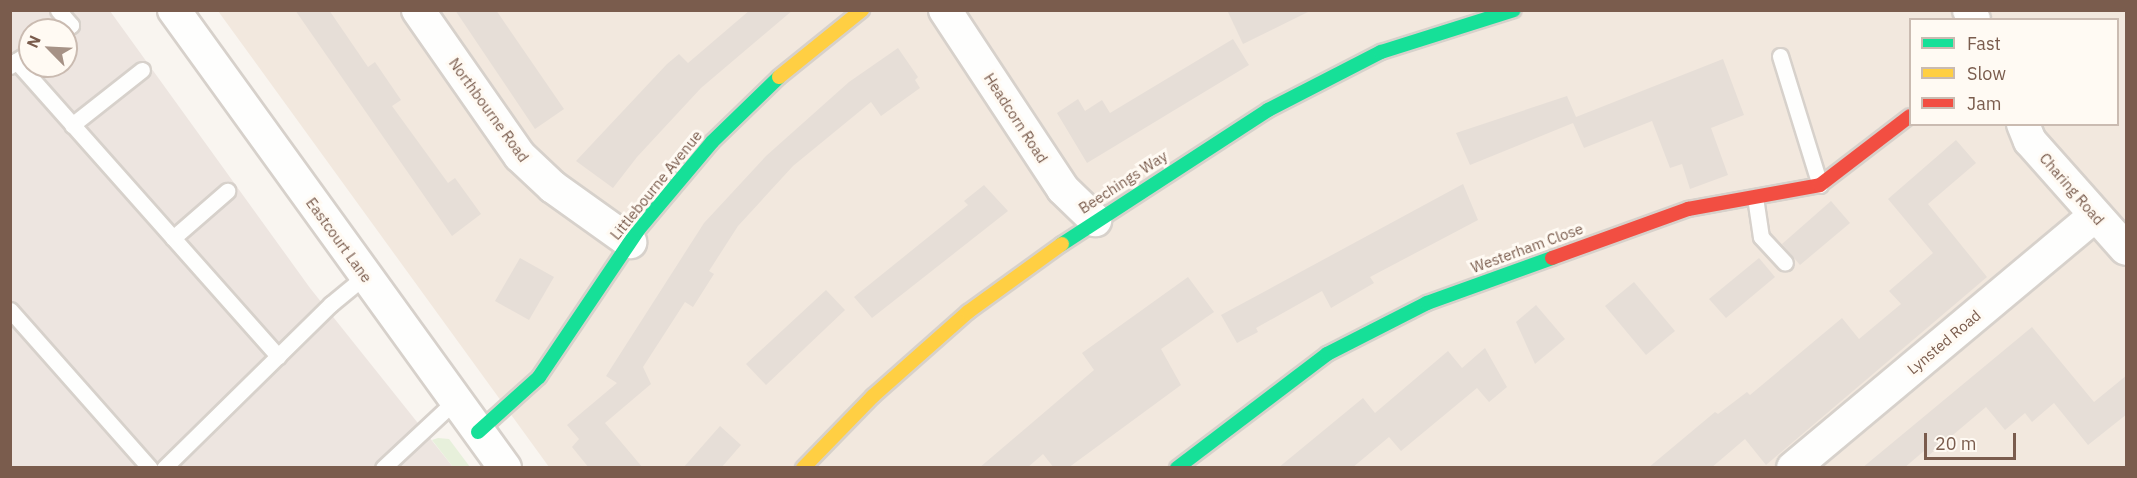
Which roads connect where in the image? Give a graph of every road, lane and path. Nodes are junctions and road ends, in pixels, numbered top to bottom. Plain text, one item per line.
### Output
1 (174, 10) edge
2 (418, 10) edge
3 (862, 10) edge
4 (945, 10) edge
5 (1514, 10) edge
6 (1780, 56) dead end
7 (13, 63) edge
8 (142, 70) dead end
9 (1909, 118) edge
10 (72, 125) junction
11 (2024, 126) edge
12 (1820, 185) junction
13 (227, 191) dead end
14 (1755, 197) junction
15 (2094, 216) junction
16 (1095, 219) junction
17 (172, 238) junction
18 (630, 242) junction
19 (2127, 249) edge
20 (1785, 263) dead end
21 (365, 276) junction
22 (10, 310) edge
23 (278, 356) junction
24 (456, 400) junction
25 (478, 432) junction
26 (150, 468) edge
27 (164, 468) edge
28 (383, 468) edge
29 (506, 468) edge
30 (803, 468) edge
31 (1177, 468) edge
32 (1793, 468) edge

1 - 21 street, Eastcourt Lane
2 - 18 street, Northbourne Road
3 - 18 street, Littlebourne Avenue
4 - 16 street, Headcorn Road
5 - 16 street, Beechings Way
6 - 12 lane
7 - 10 lane
8 - 10 lane
9 - 12 street, Westerham Close
10 - 17 lane
11 - 15 street, Charing Road
12 - 14 street, Westerham Close
13 - 17 lane
14 - 20 lane
14 - 31 street, Westerham Close
15 - 19 street, Charing Road
15 - 32 street, Lynsted Road
16 - 30 street, Beechings Way
17 - 23 lane
18 - 25 street, Littlebourne Avenue
21 - 23 lane
21 - 24 street, Eastcourt Lane
22 - 26 lane
23 - 27 lane
24 - 25 street, Eastcourt Lane
24 - 28 lane
25 - 29 street, Eastcourt Lane

